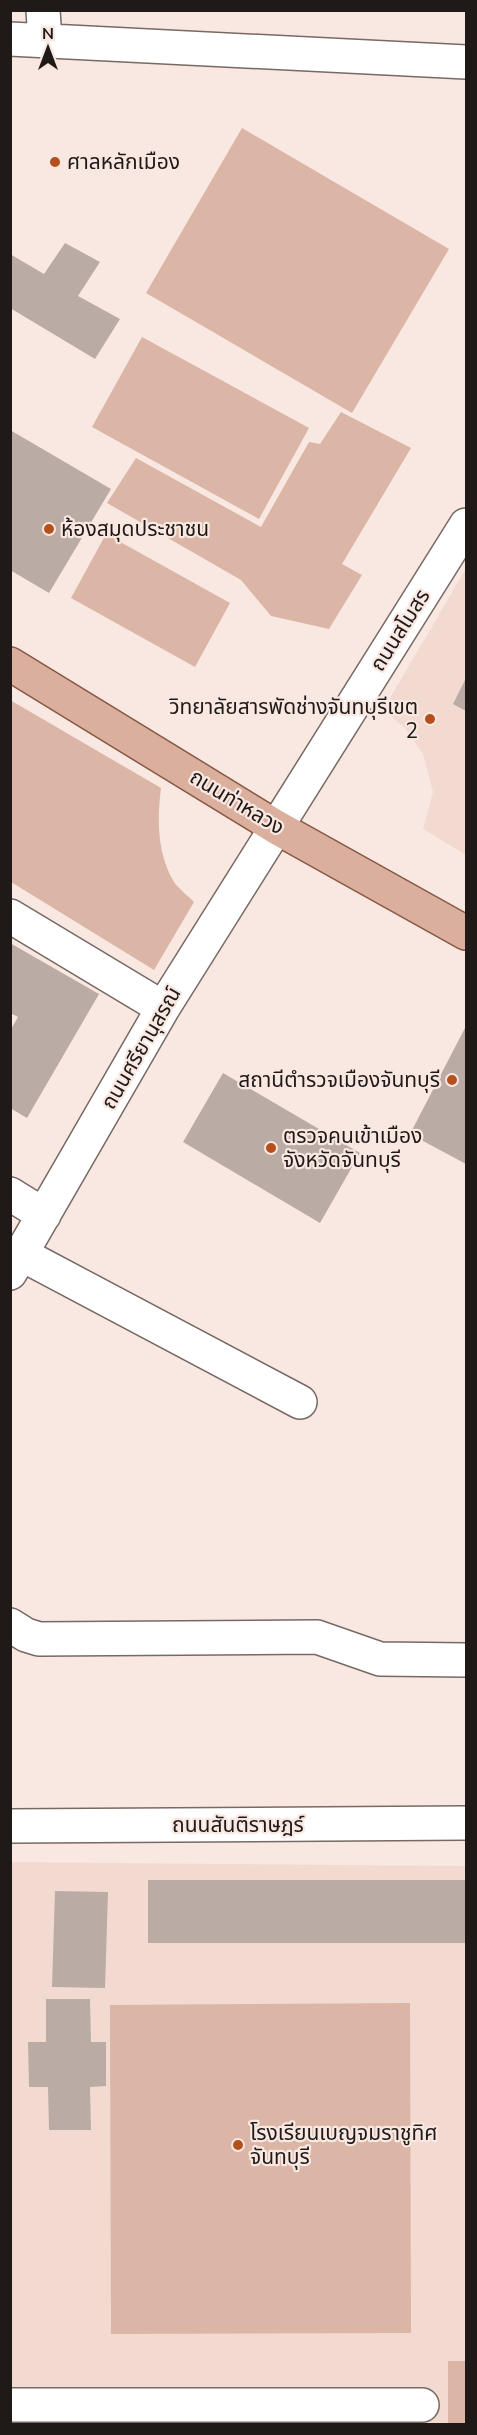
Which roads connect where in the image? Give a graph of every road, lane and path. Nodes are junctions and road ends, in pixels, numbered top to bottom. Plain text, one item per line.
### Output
1 (44, 26) edge
2 (10, 39) edge
3 (466, 62) edge
4 (466, 525) edge
5 (10, 664) edge
6 (276, 827) junction
7 (10, 916) edge
8 (466, 933) edge
9 (163, 1008) junction
10 (10, 1194) edge
11 (44, 1215) junction
12 (16, 1263) edge
13 (300, 1402) dead end
14 (10, 1625) edge
15 (466, 1660) edge
16 (466, 1823) edge
17 (10, 1826) edge
18 (10, 2406) edge
19 (422, 2406) dead end

1 - 2 street
1 - 3 street
4 - 6 street, ถนนสโมสร
5 - 6 main road, ถนนท่าหลวง
6 - 8 main road, ถนนท่าหลวง
6 - 9 street, ถนนศรียานุสรณ์
7 - 9 street
9 - 11 street, ถนนศรียานุสรณ์
10 - 11 street
11 - 12 street, ถนนศรียานุสรณ์
12 - 13 street
14 - 15 street
16 - 17 street, ถนนสันติราษฎร์
18 - 19 street

